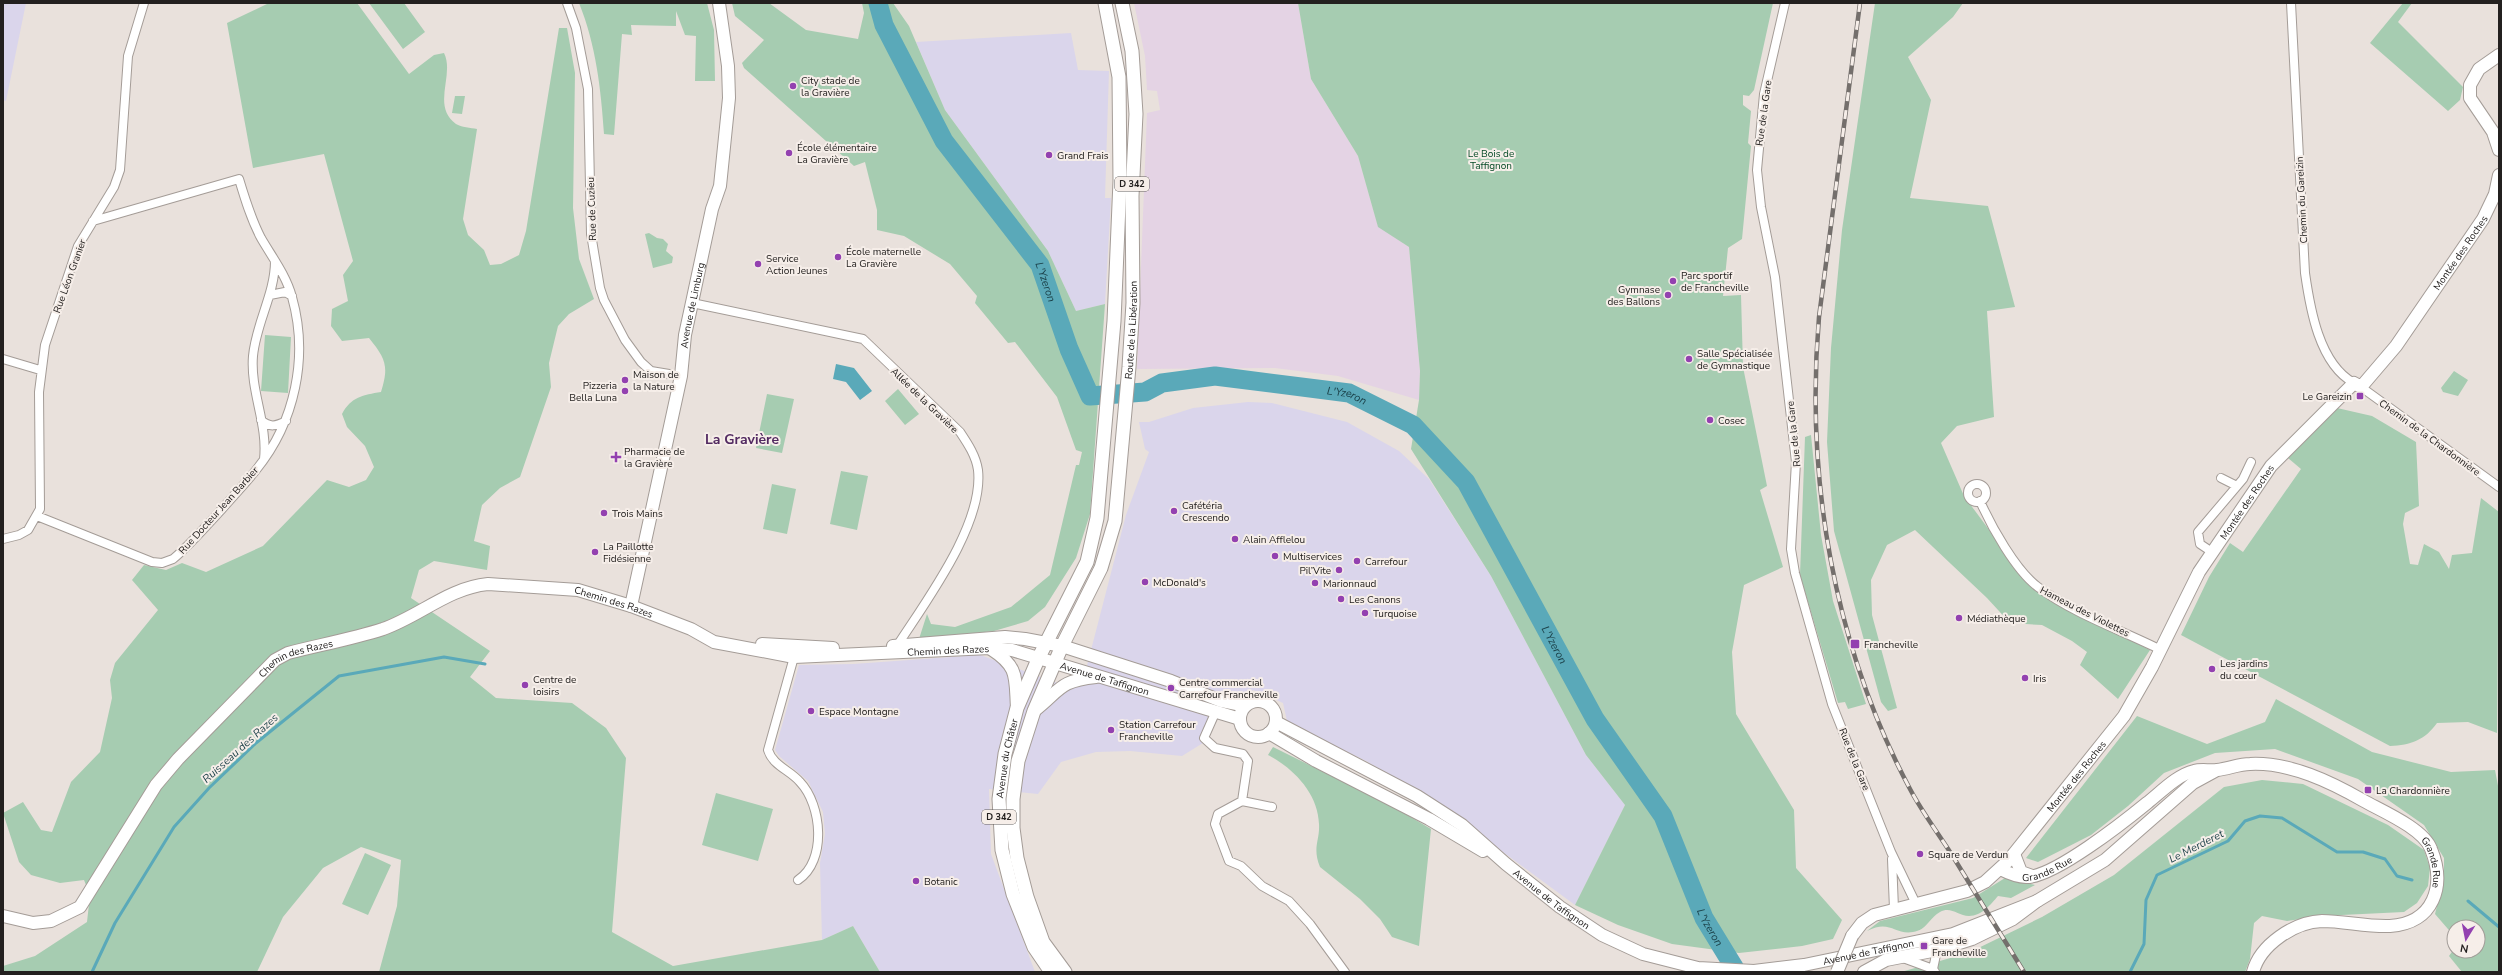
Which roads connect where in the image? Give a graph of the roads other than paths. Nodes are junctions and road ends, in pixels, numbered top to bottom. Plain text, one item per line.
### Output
1 (144, 3) edge
2 (566, 3) edge
3 (719, 3) edge
4 (1105, 3) edge
5 (1122, 3) edge
6 (1784, 3) edge
7 (2291, 3) edge
8 (2499, 55) edge
9 (2499, 150) edge
10 (2499, 175) edge
11 (93, 221) junction
12 (275, 260) junction
13 (270, 295) junction
14 (292, 296) junction
15 (692, 302) junction
16 (3, 359) edge
17 (40, 370) junction
18 (681, 376) junction
19 (2357, 385) junction
20 (261, 420) junction
21 (286, 421) junction
22 (264, 460) junction
23 (2251, 462) dead end
24 (2221, 478) dead end
25 (2237, 486) junction
26 (2499, 487) edge
27 (1980, 501) dead end
28 (37, 516) junction
29 (3, 539) edge
30 (2212, 552) junction
31 (631, 606) junction
32 (691, 629) junction
33 (1046, 643) junction
34 (897, 646) junction
35 (1062, 646) junction
36 (836, 648) junction
37 (990, 648) junction
38 (2161, 650) junction
39 (857, 655) junction
40 (794, 657) junction
41 (1039, 657) junction
42 (1055, 661) junction
43 (1101, 676) junction
44 (1245, 706) junction
45 (1018, 708) junction
46 (1034, 711) junction
47 (1216, 711) junction
48 (1240, 719) junction
49 (1276, 722) junction
50 (1269, 733) junction
51 (2217, 770) junction
52 (1242, 801) junction
53 (1272, 807) dead end
54 (1891, 852) junction
55 (2014, 854) junction
56 (1506, 864) junction
57 (2000, 869) junction
58 (2033, 876) junction
59 (798, 880) dead end
60 (2037, 901) junction
61 (1916, 904) junction
62 (1894, 909) junction
63 (3, 916) edge
64 (1039, 944) junction
65 (1937, 950) junction
66 (1903, 958) junction
67 (1934, 970) edge
68 (1051, 972) edge
69 (1065, 972) edge
70 (1345, 972) edge
71 (1837, 972) edge
72 (1864, 972) edge
73 (2253, 972) edge

1 - 11 street, Rue Léon Granier
2 - 18 street, Rue de Cuzieu
3 - 15 street, Avenue de Limburg
4 - 33 main road, Route de la Libération / D 342
5 - 35 main road, Route de la Libération / D 342
6 - 54 street, Rue de la Gare
7 - 19 street, Chemin du Gareizin
8 - 9 street
10 - 19 street, Montée des Roches
11 - 12 street, Rue Docteur Jean Barbier
11 - 17 street, Rue Léon Granier
12 - 13 street, Rue Docteur Jean Barbier
12 - 14 street, Rue Docteur Jean Barbier
13 - 14 street
13 - 20 street, Rue Docteur Jean Barbier
14 - 21 street, Rue Docteur Jean Barbier
15 - 18 street, Avenue de Limburg
15 - 34 street, Allée de la Gravière
16 - 17 street
17 - 28 street, Rue Léon Granier
18 - 31 street, Avenue de Limburg
19 - 26 street, Chemin de la Chardonnière
19 - 30 street, Montée des Roches
20 - 21 street
20 - 22 street, Rue Docteur Jean Barbier
21 - 22 street, Rue Docteur Jean Barbier
22 - 28 street, Rue Docteur Jean Barbier
23 - 25 street
24 - 25 street
25 - 30 street
27 - 38 street, Hameau des Violettes
28 - 29 street, Rue Léon Granier
30 - 38 street, Montée des Roches
31 - 32 street, Chemin des Razes
31 - 63 street, Chemin des Razes
32 - 36 street, Chemin des Razes
32 - 40 street, Chemin des Razes
33 - 34 street, Chemin des Razes
33 - 35 street, Avenue de Taffignon
33 - 41 main road, Avenue du Châter / D 342
34 - 36 street, Chemin des Razes
34 - 39 street, Chemin des Razes
35 - 42 main road, Avenue du Châter / D 342
35 - 44 street, Avenue de Taffignon
36 - 40 street, Chemin des Razes
37 - 39 street, Chemin des Razes
37 - 41 street, Chemin des Razes
37 - 45 street
38 - 55 street, Montée des Roches
39 - 40 street, Chemin des Razes
40 - 59 street
41 - 42 street, Avenue de Taffignon
41 - 45 main road, Avenue du Châter / D 342
42 - 43 street, Avenue de Taffignon
42 - 46 main road, Avenue du Châter / D 342
43 - 46 street
43 - 47 street, Avenue de Taffignon
44 - 48 street
44 - 49 street, Avenue de Taffignon
45 - 64 main road, Avenue du Châter / D 342
46 - 64 main road, Avenue du Châter / D 342
47 - 48 street, Avenue de Taffignon
47 - 52 street
48 - 50 street
49 - 50 street
49 - 56 street, Avenue de Taffignon
50 - 56 street, Avenue de Taffignon
51 - 58 street, Grande Rue
51 - 60 street, Grande Rue
51 - 73 street, Grande Rue
52 - 53 street
52 - 70 street
54 - 61 street, Rue de la Gare
54 - 62 street, Rue de la Gare
55 - 57 street, Grande Rue
55 - 58 street, Grande Rue
56 - 60 street, Avenue de Taffignon
57 - 58 street
57 - 61 street, Grande Rue
60 - 65 street, Grande Rue
61 - 62 street, Grande Rue
62 - 71 street, Grande Rue, bridge
64 - 68 main road, Avenue du Châter / D 342
64 - 69 main road, Avenue du Châter / D 342
65 - 66 street, Grande Rue
65 - 67 street
66 - 67 street
66 - 72 street, Grande Rue

